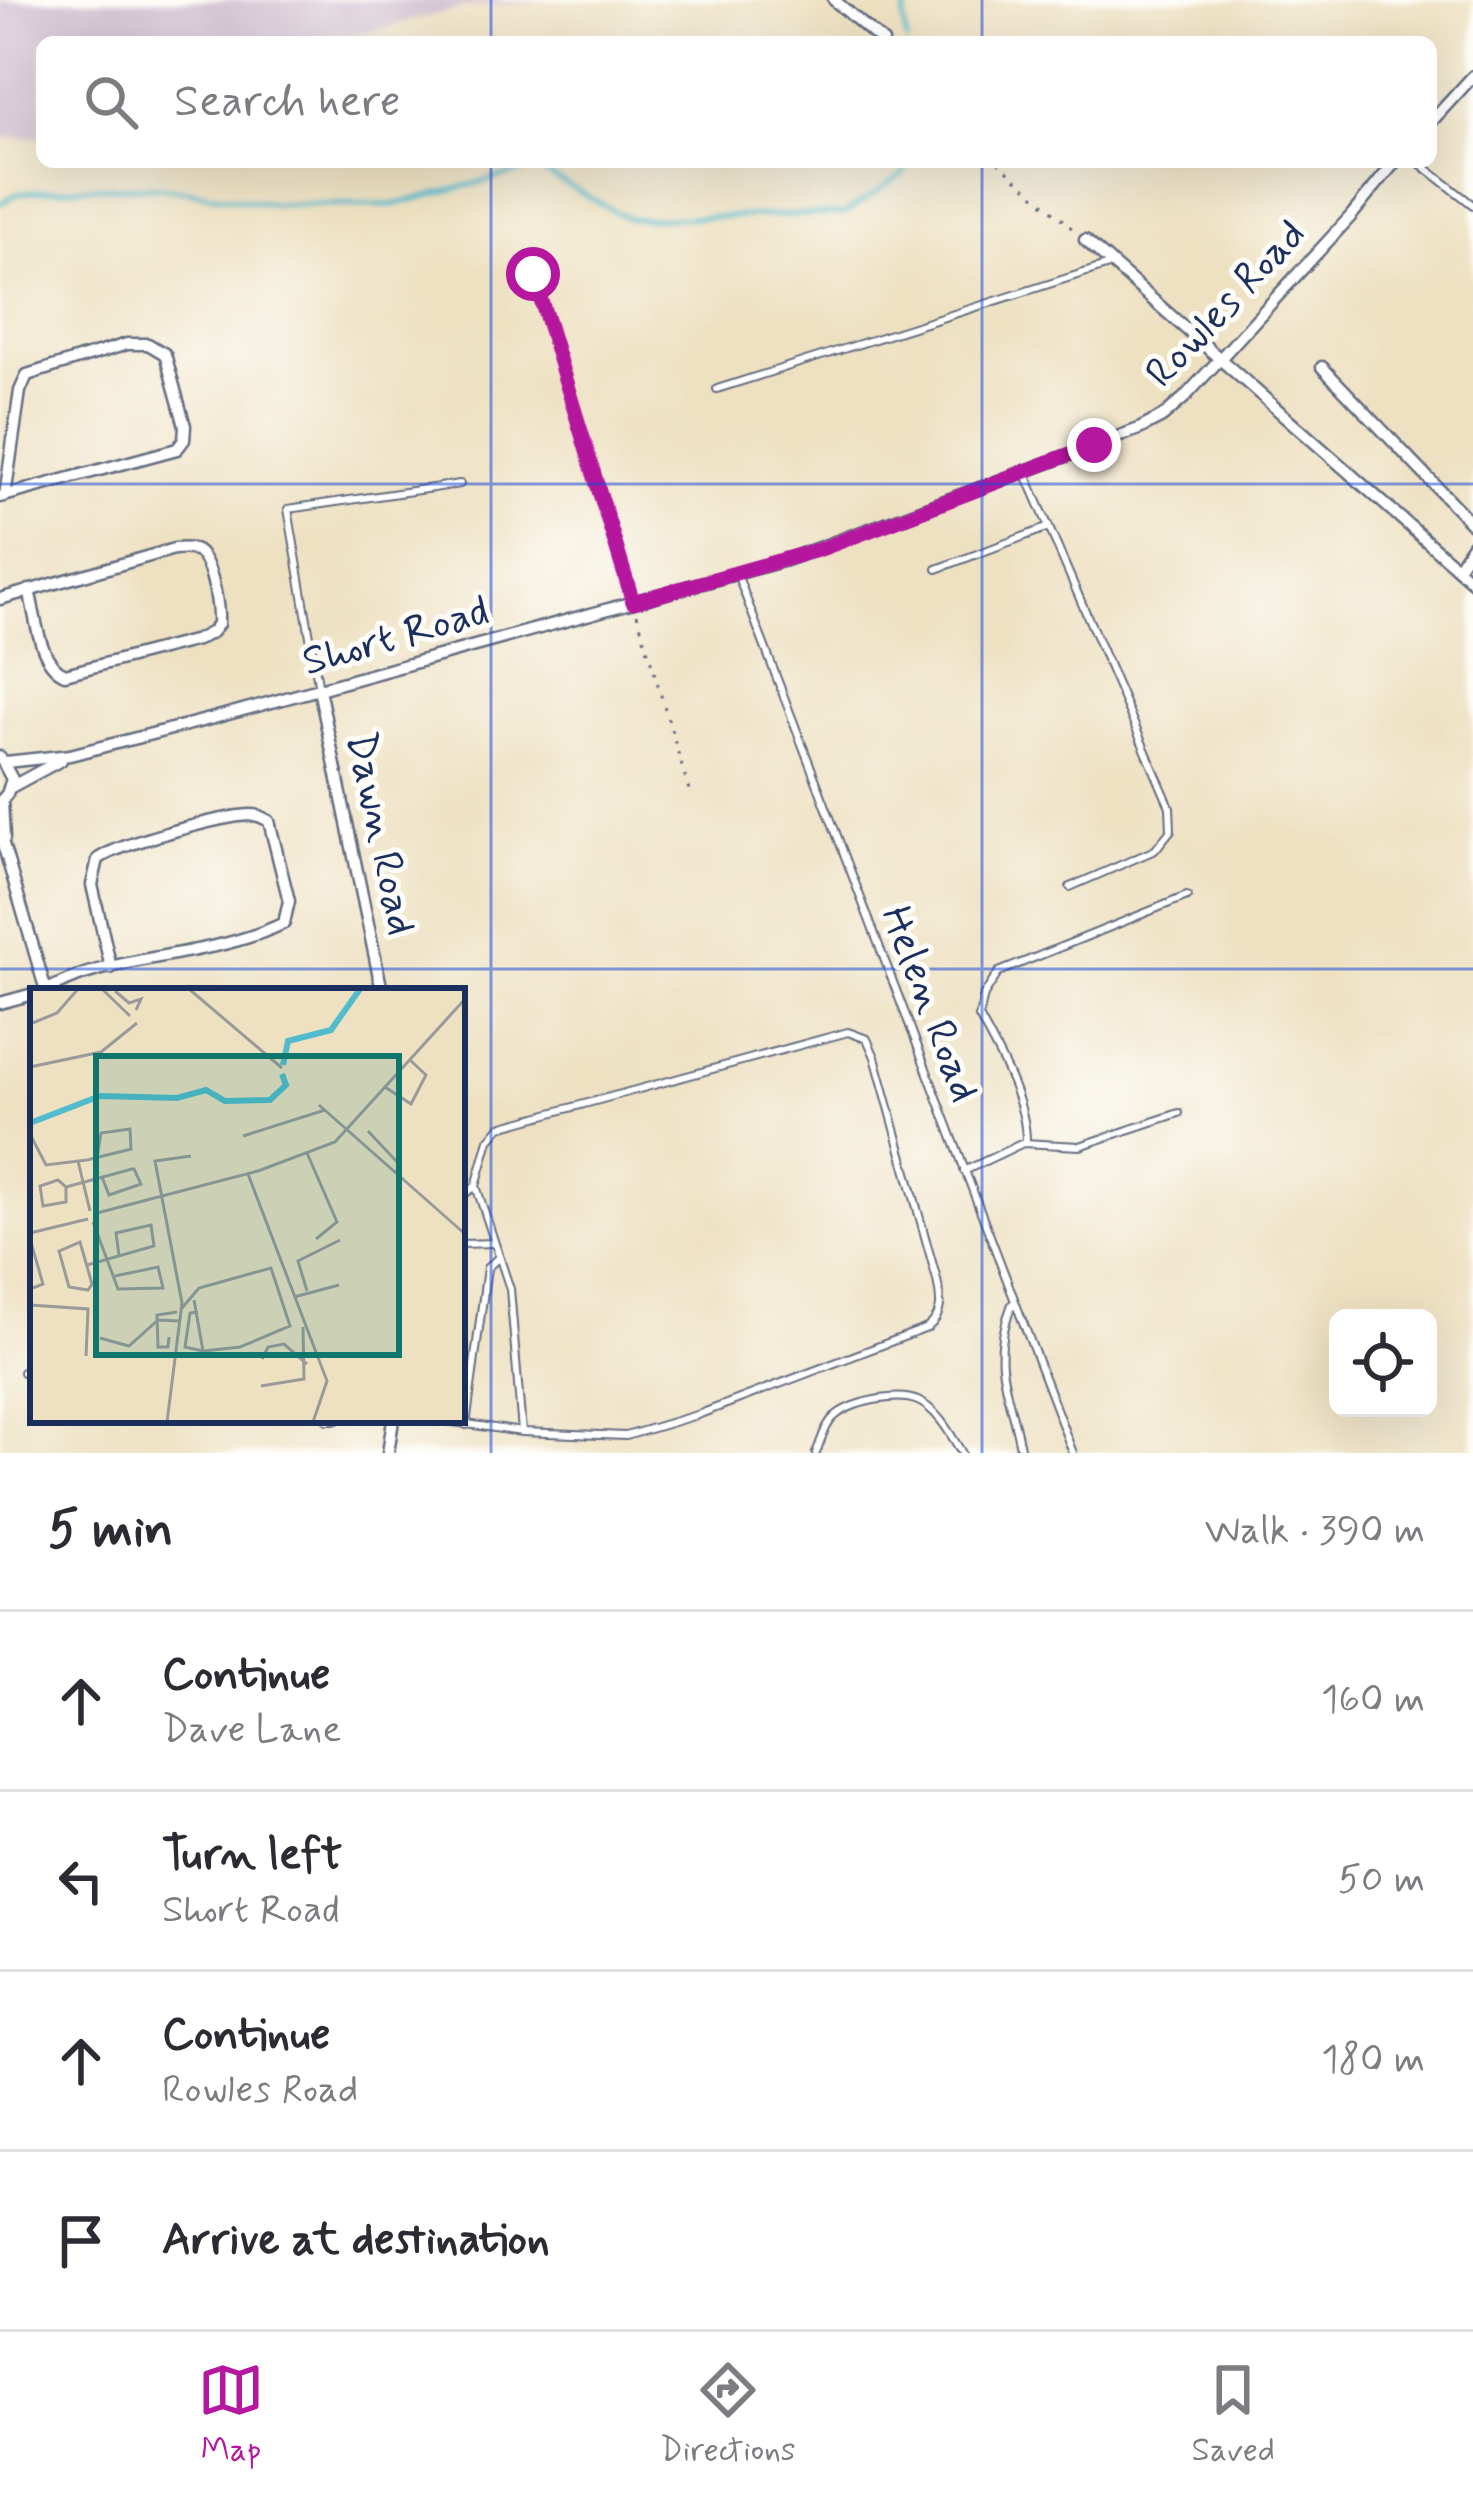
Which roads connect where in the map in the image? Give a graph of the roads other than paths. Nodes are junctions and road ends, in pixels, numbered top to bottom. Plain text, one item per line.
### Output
1 (834, 0) edge
2 (876, 36) edge
3 (1473, 76) edge
4 (1437, 115) edge
5 (1390, 168) edge
6 (1426, 168) edge
7 (1473, 205) edge
8 (1085, 240) road end
9 (1112, 264) junction
10 (1220, 361) junction
11 (1322, 367) dead end
12 (717, 389) dead end
13 (1025, 472) junction
14 (460, 484) dead end
15 (3, 496) edge
16 (1473, 525) edge
17 (1049, 527) junction
18 (1473, 544) edge
19 (1457, 568) junction
20 (937, 569) dead end
21 (737, 574) junction
22 (1473, 582) edge
23 (29, 590) junction
24 (0, 598) edge
25 (319, 689) junction
26 (70, 755) junction
27 (3, 759) edge
28 (11, 787) junction
29 (1, 801) edge
30 (2, 838) edge
31 (1070, 887) dead end
32 (1187, 896) dead end
33 (112, 968) junction
34 (44, 988) edge
35 (52, 988) edge
36 (381, 988) edge
37 (30, 995) edge
38 (0, 1004) edge
39 (1179, 1113) dead end
40 (1026, 1143) junction
41 (964, 1172) junction
42 (476, 1186) junction
43 (465, 1194) edge
44 (465, 1244) edge
45 (495, 1244) junction
46 (499, 1256) junction
47 (1014, 1301) junction
48 (22, 1372) dead end
49 (30, 1375) edge
50 (393, 1423) edge
51 (455, 1423) edge
52 (466, 1425) junction
53 (522, 1432) junction
54 (388, 1453) edge
55 (816, 1453) edge
56 (962, 1453) edge
57 (1021, 1453) edge
58 (1073, 1453) edge

1 - 2 street
3 - 4 street
5 - 10 street, Rowles Road
6 - 7 lane
8 - 9 street
9 - 10 street
9 - 12 lane
10 - 13 street, Rowles Road
10 - 19 street
11 - 16 street
13 - 17 lane
13 - 21 street, Rowles Road
14 - 25 lane
15 - 15 street
17 - 20 lane
17 - 31 lane
18 - 19 street
19 - 22 street
21 - 25 street, Short Road
21 - 41 lane, Helen Road
23 - 23 street
23 - 24 street
25 - 26 street, Short Road
25 - 36 street, Dawn Road
26 - 27 street, Short Road
26 - 28 street, Short Road
27 - 28 street
28 - 29 street
29 - 30 street
30 - 34 street
32 - 40 lane
33 - 33 street
33 - 35 street
37 - 38 street
39 - 40 lane
40 - 41 lane
41 - 47 lane, Helen Road
42 - 43 lane
42 - 45 lane
42 - 53 lane
44 - 45 lane
45 - 46 lane
46 - 52 lane
46 - 53 lane
47 - 57 lane
47 - 58 lane, Helen Road
48 - 49 lane
50 - 54 street
51 - 52 lane
52 - 53 lane
55 - 56 lane

